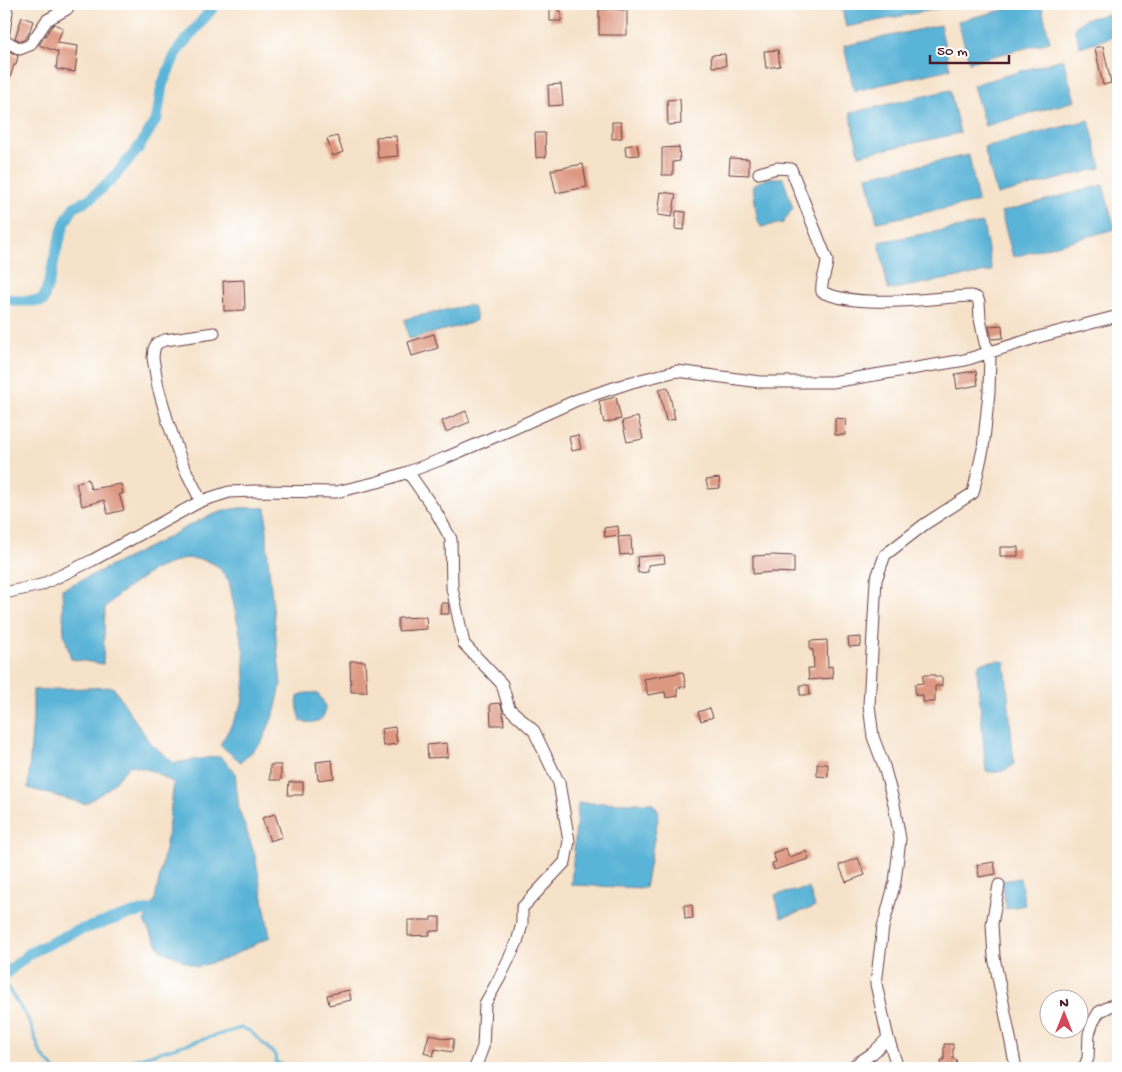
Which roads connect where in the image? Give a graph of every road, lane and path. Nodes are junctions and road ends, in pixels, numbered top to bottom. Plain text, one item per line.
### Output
1 (70, 4) edge
2 (4, 6) edge
3 (4, 32) edge
4 (4, 40) edge
5 (759, 173) dead end
6 (1118, 316) edge
7 (214, 333) dead end
8 (990, 353) junction
9 (408, 472) junction
10 (201, 501) junction
11 (4, 593) edge
12 (999, 886) dead end
13 (1118, 1002) edge
14 (888, 1038) junction
15 (475, 1068) edge
16 (850, 1068) edge
17 (898, 1068) edge
18 (1016, 1068) edge
19 (1084, 1068) edge

1 - 4 street
2 - 3 street
5 - 8 street
6 - 8 street
7 - 10 street
8 - 9 street
8 - 14 street
9 - 10 street
9 - 15 street
10 - 11 street
12 - 18 street
13 - 19 street
14 - 16 street
14 - 17 street

